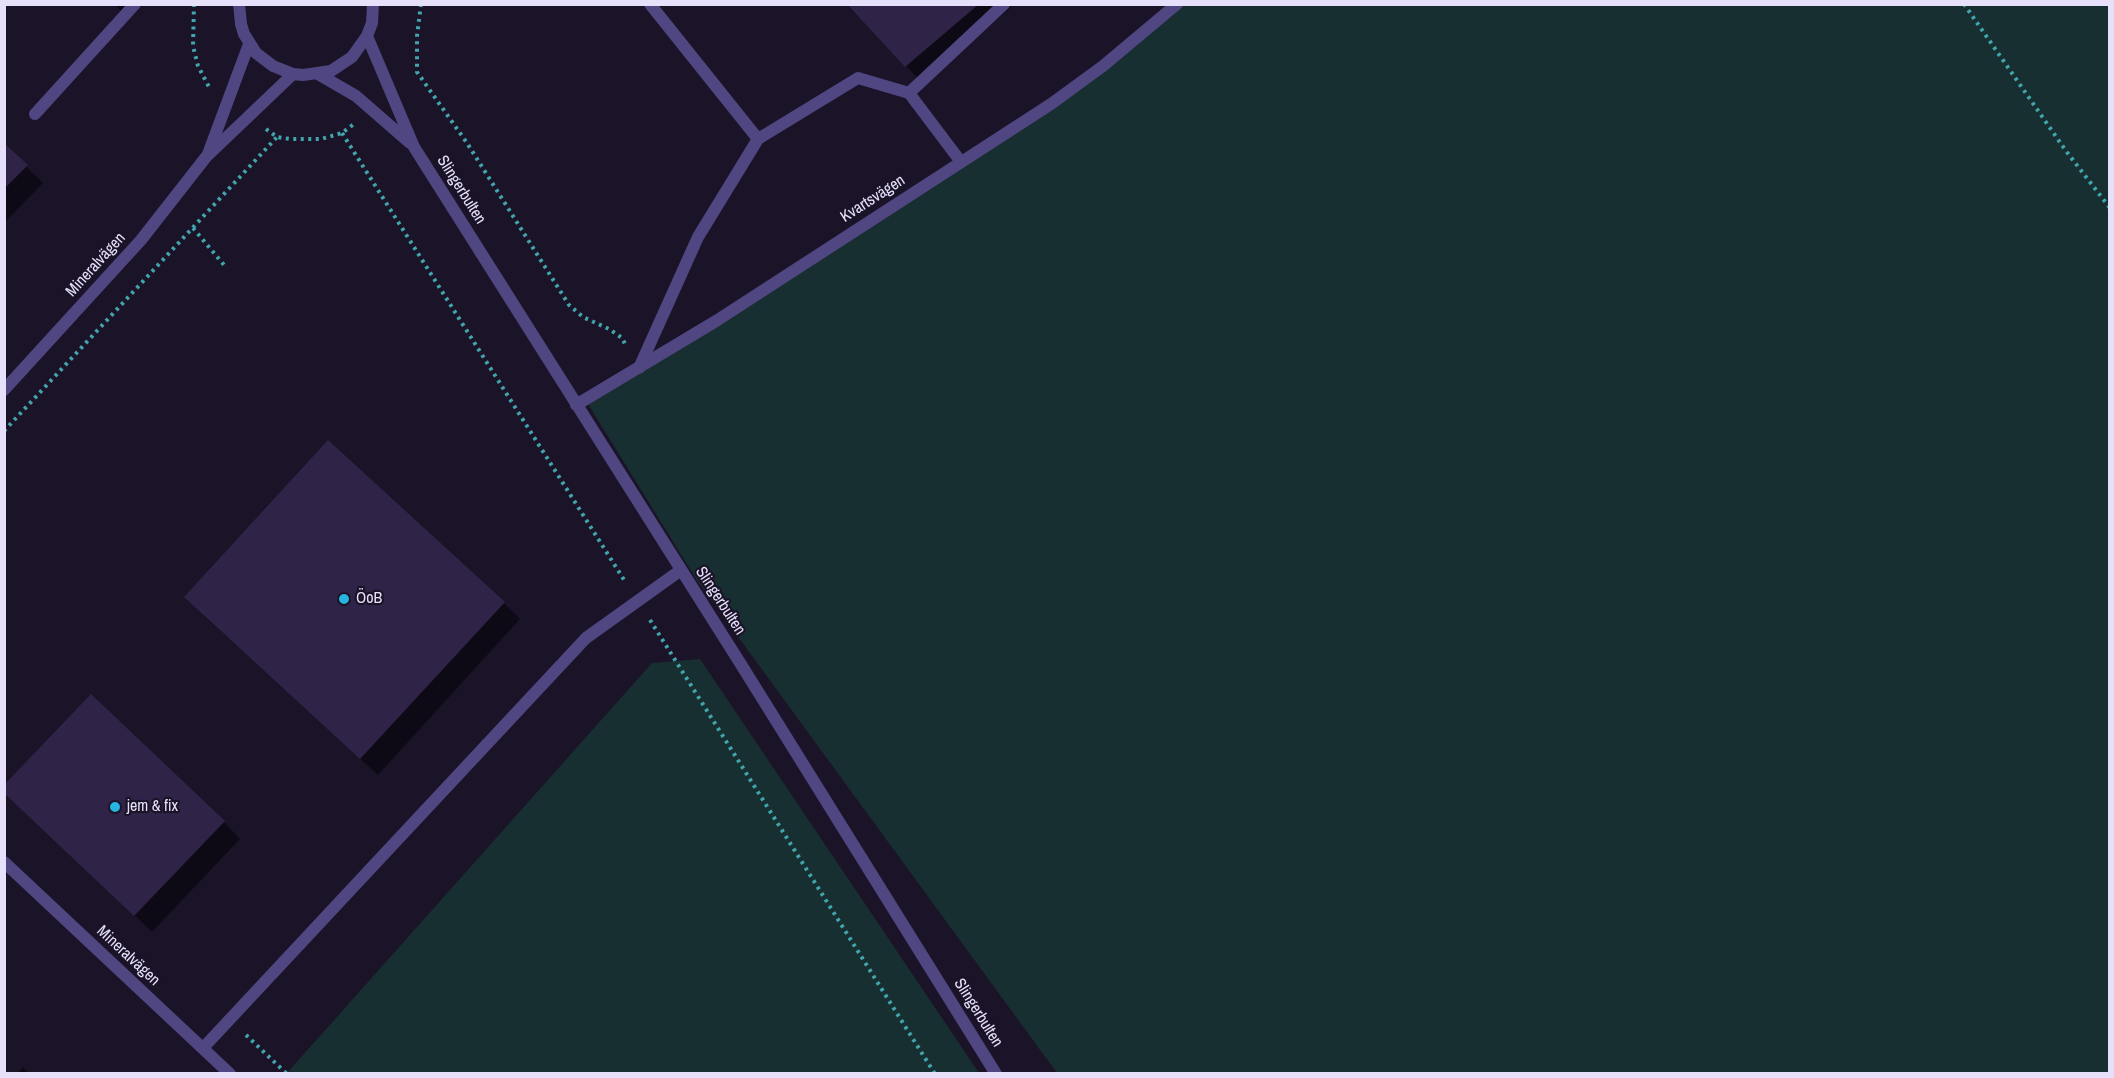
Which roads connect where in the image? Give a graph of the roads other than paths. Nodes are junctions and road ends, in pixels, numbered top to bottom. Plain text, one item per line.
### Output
1 (135, 4) edge
2 (239, 4) edge
3 (373, 4) edge
4 (650, 4) edge
5 (1004, 4) edge
6 (1177, 4) edge
7 (367, 36) junction
8 (249, 44) junction
9 (293, 74) junction
10 (318, 74) junction
11 (909, 93) junction
12 (35, 114) dead end
13 (758, 139) junction
14 (414, 147) junction
15 (206, 158) junction
16 (961, 162) junction
17 (639, 368) junction
18 (4, 390) edge
19 (576, 405) junction
20 (681, 570) junction
21 (4, 862) edge
22 (203, 1048) junction
23 (230, 1074) edge
24 (996, 1074) edge

1 - 12 street
2 - 8 street
3 - 7 street
4 - 13 street
5 - 11 street
6 - 16 street, Kvartsvägen
7 - 10 street
7 - 14 street, Slingerbulten
8 - 9 street
8 - 15 street, Mineralvägen
9 - 10 street
9 - 15 street, Mineralvägen
10 - 14 street, Slingerbulten
11 - 13 street
11 - 16 street
13 - 17 street
14 - 19 street, Slingerbulten
15 - 18 street, Mineralvägen
16 - 17 street, Kvartsvägen
17 - 19 street, Kvartsvägen
19 - 20 street, Slingerbulten
20 - 22 street
20 - 24 street, Slingerbulten
21 - 22 street, Mineralvägen
22 - 23 street, Mineralvägen

